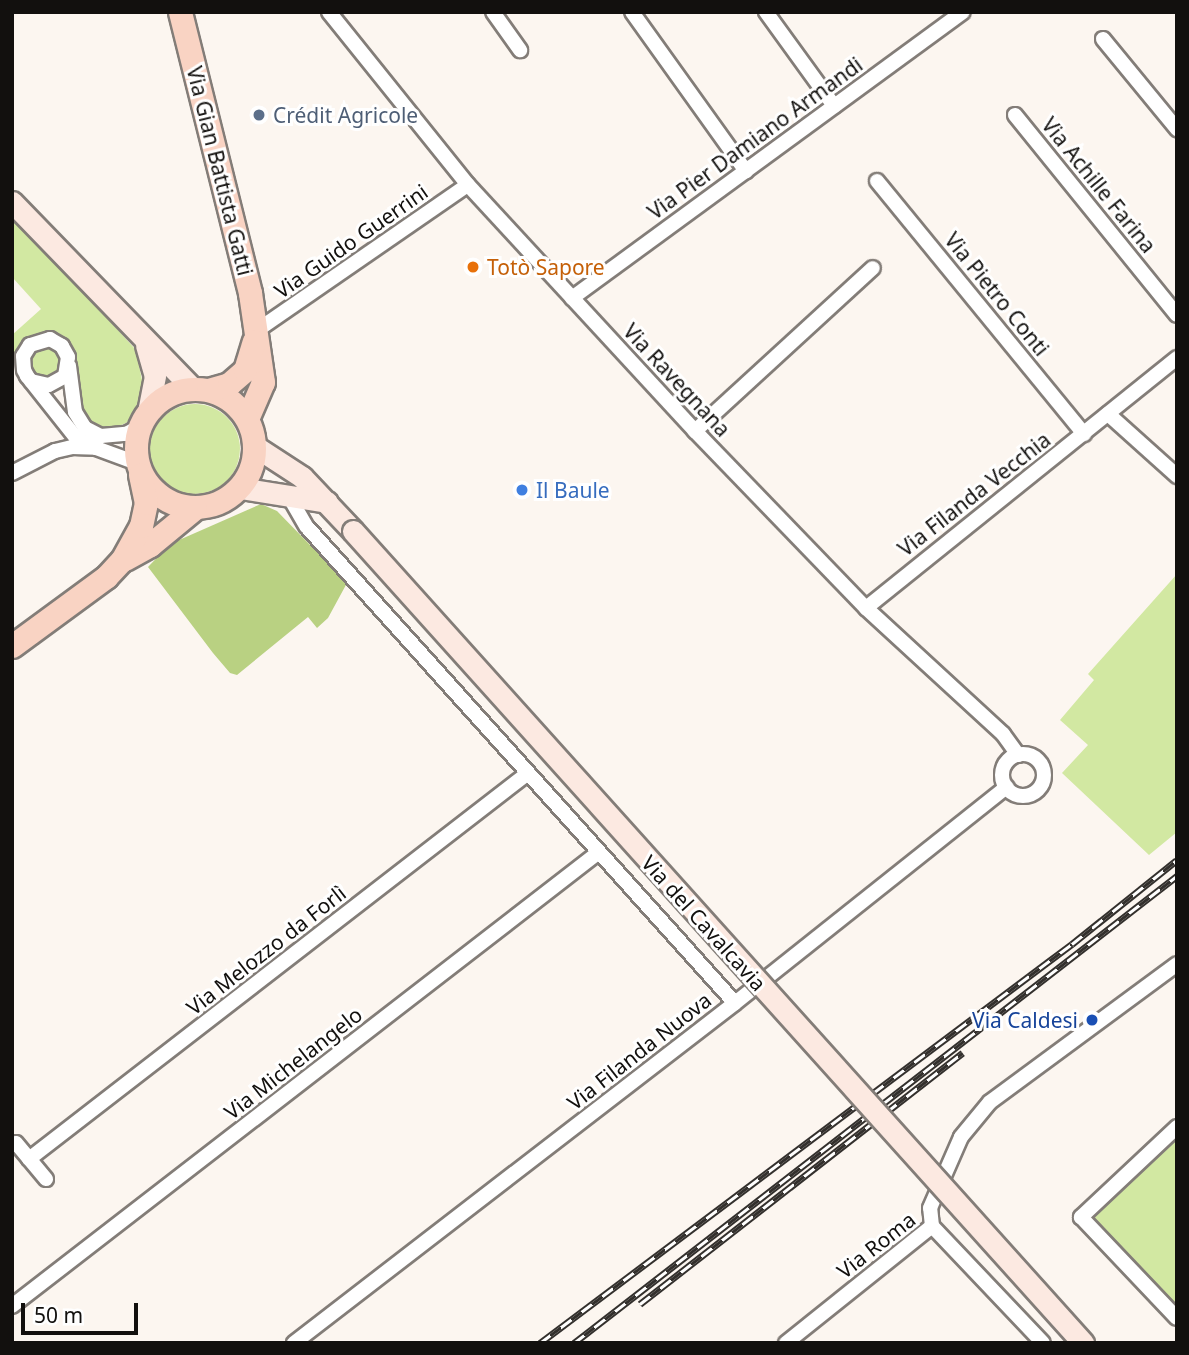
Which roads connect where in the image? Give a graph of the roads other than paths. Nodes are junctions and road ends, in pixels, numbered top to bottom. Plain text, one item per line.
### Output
1 (180, 12) edge
2 (329, 12) edge
3 (493, 12) edge
4 (632, 12) edge
5 (766, 12) edge
6 (963, 12) edge
7 (1103, 39) dead end
8 (520, 50) dead end
9 (834, 106) junction
10 (1015, 115) dead end
11 (1177, 129) edge
12 (746, 171) junction
13 (877, 181) dead end
14 (468, 185) junction
15 (12, 202) edge
16 (873, 268) dead end
17 (572, 298) junction
18 (1177, 315) edge
19 (256, 331) junction
20 (146, 343) junction
21 (1177, 358) edge
22 (69, 364) junction
23 (31, 381) junction
24 (201, 389) junction
25 (146, 414) junction
26 (1108, 414) junction
27 (247, 419) junction
28 (62, 421) junction
29 (695, 431) junction
30 (1084, 434) junction
31 (256, 447) junction
32 (96, 448) junction
33 (55, 451) junction
34 (138, 467) junction
35 (12, 474) edge
36 (1177, 476) edge
37 (240, 488) junction
38 (287, 493) junction
39 (327, 502) junction
40 (195, 508) junction
41 (122, 560) junction
42 (866, 608) junction
43 (12, 646) edge
44 (1018, 755) junction
45 (528, 773) junction
46 (1007, 788) junction
47 (599, 852) junction
48 (1177, 964) edge
49 (735, 1003) junction
50 (1177, 1127) edge
51 (12, 1145) edge
52 (29, 1159) junction
53 (46, 1179) dead end
54 (932, 1226) junction
55 (12, 1306) edge
56 (1177, 1318) edge
57 (294, 1343) edge
58 (786, 1343) edge
59 (1043, 1343) edge
60 (1083, 1343) edge

1 - 19 main road, Via Gian Battista Gatti
2 - 14 street, Via Ravegnana
3 - 8 street
4 - 12 street
5 - 9 street
6 - 9 street, Via Pier Damiano Armandi
7 - 11 street
9 - 12 street, Via Pier Damiano Armandi
10 - 18 street, Via Achille Farina
12 - 17 street, Via Pier Damiano Armandi
13 - 30 street, Via Pietro Conti
14 - 17 street, Via Ravegnana
14 - 19 street, Via Guido Guerrini
15 - 20 main road
16 - 29 street
17 - 29 street, Via Ravegnana
19 - 24 main road, Via Gian Battista Gatti
19 - 27 main road, Via Gian Battista Gatti
20 - 24 main road
20 - 25 main road
21 - 26 street, Via Filanda Vecchia
22 - 23 street
22 - 23 street
22 - 25 street
23 - 28 street
24 - 25 main road
24 - 27 main road
25 - 34 main road
26 - 30 street, Via Filanda Vecchia
26 - 36 street
27 - 31 main road
28 - 32 street
28 - 33 street
29 - 42 street, Via Ravegnana
30 - 42 street, Via Filanda Vecchia
31 - 37 main road
31 - 39 main road, Via del Cavalcavia
32 - 33 street
32 - 34 street
33 - 35 street
34 - 40 main road
34 - 41 main road
37 - 38 main road
37 - 40 main road
38 - 39 main road
38 - 45 street, Via del Cavalcavia
39 - 60 main road, Via del Cavalcavia, bridge
40 - 41 main road
41 - 43 main road
42 - 44 street, Via Ravegnana
44 - 46 street
44 - 46 street, Via Ravegnana
45 - 47 street, Via del Cavalcavia
45 - 52 street, Via Melozzo da Forlì
46 - 49 street, Via Filanda Nuova
47 - 49 street, Via del Cavalcavia
47 - 55 street, Via Michelangelo
48 - 54 street
49 - 57 street, Via Filanda Nuova
50 - 56 street
51 - 52 street
52 - 53 street
54 - 58 street, Via Roma
54 - 59 street, Via Roma

